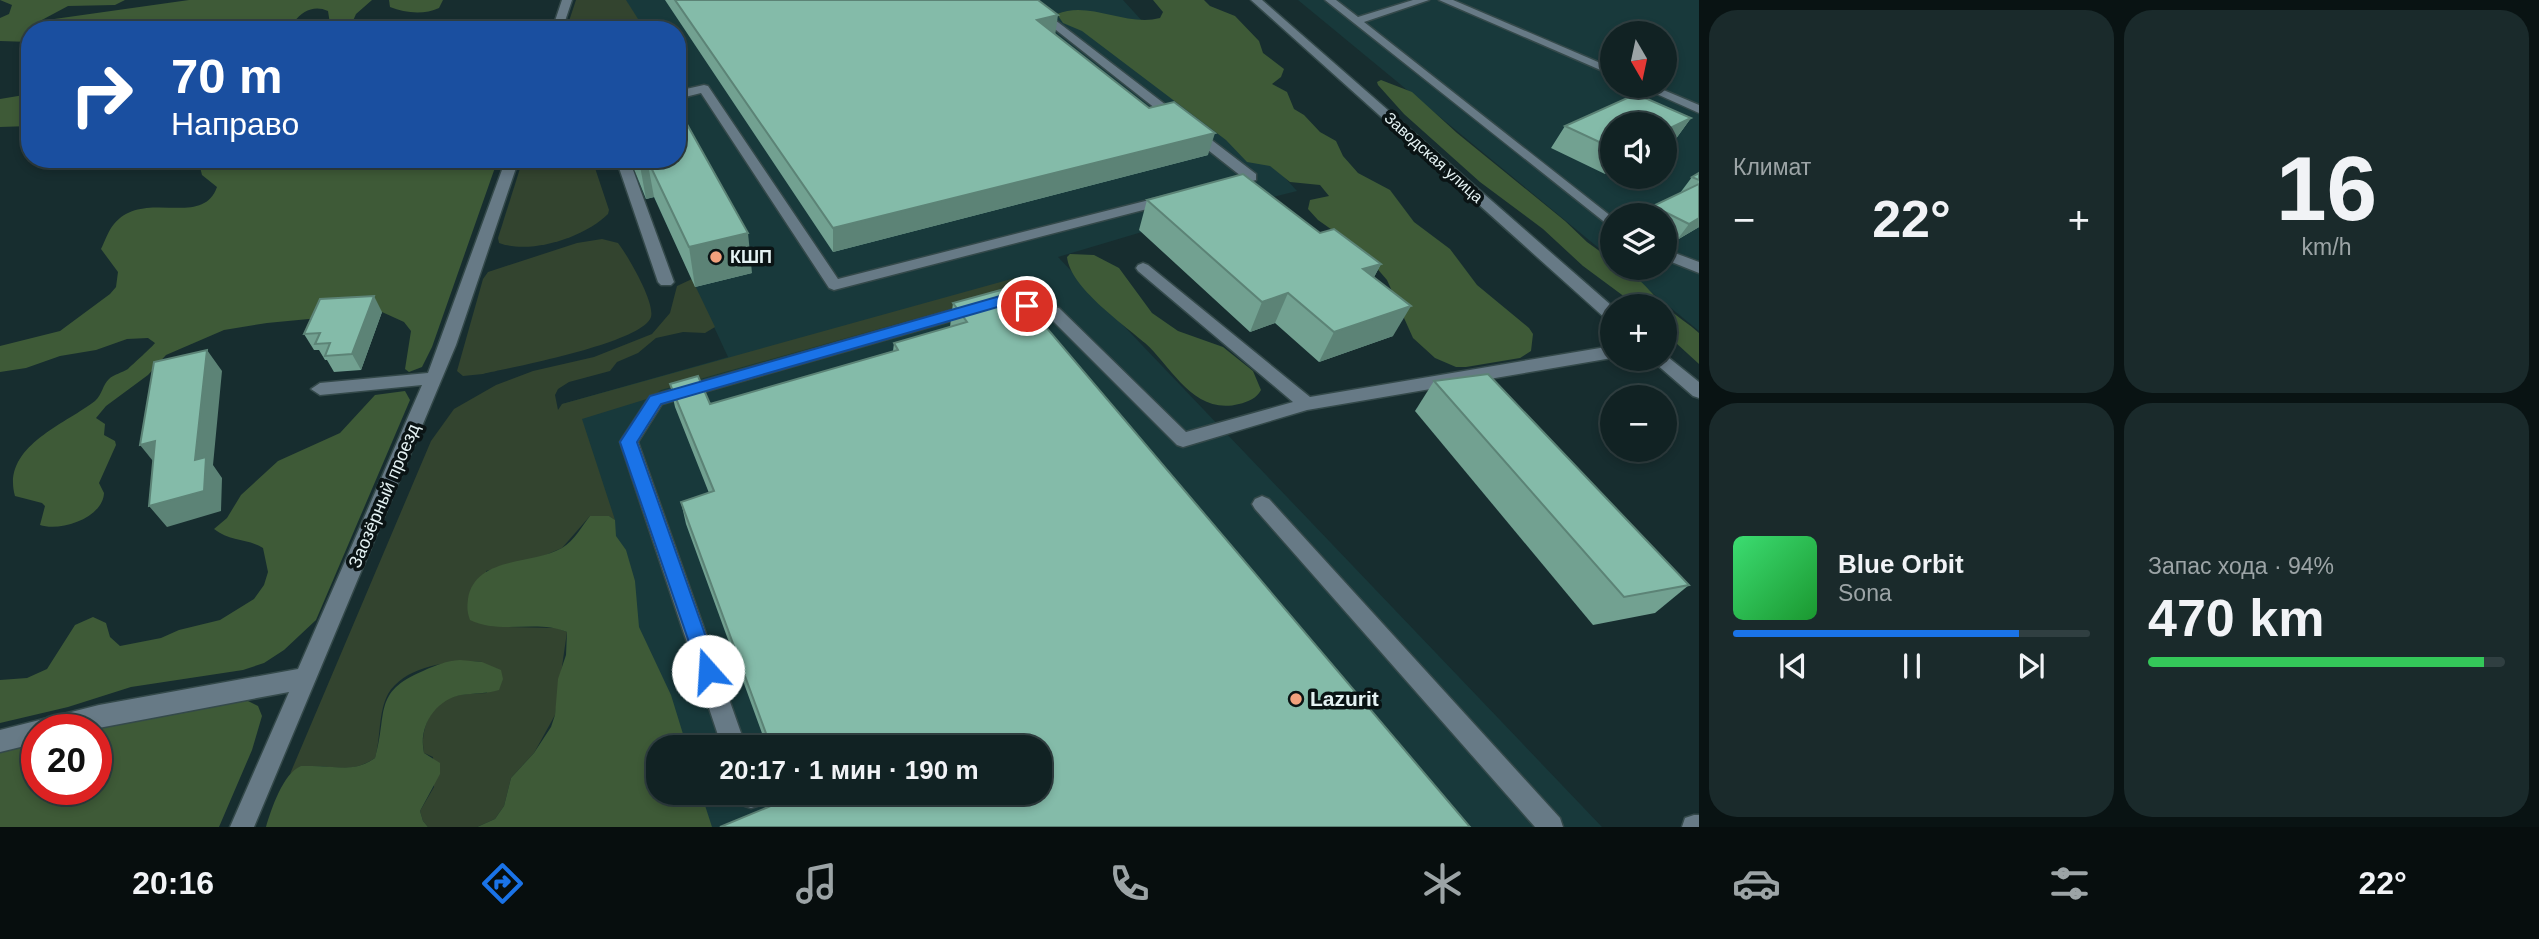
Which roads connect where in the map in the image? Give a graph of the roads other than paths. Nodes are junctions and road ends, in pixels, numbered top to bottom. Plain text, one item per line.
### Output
1 (567, 0) edge
2 (1023, 0) edge
3 (1256, 0) edge
4 (1330, 0) edge
5 (1424, 0) edge
6 (1444, 0) edge
7 (560, 21) edge
8 (1357, 21) junction
9 (1600, 67) edge
10 (686, 92) edge
11 (1673, 98) edge
12 (1699, 109) edge
13 (510, 168) edge
14 (625, 168) edge
15 (1211, 188) edge
16 (1184, 195) edge
17 (1600, 214) edge
18 (1677, 259) edge
19 (1143, 268) dead end
20 (1699, 268) edge
21 (666, 282) dead end
22 (1600, 304) edge
23 (1600, 354) edge
24 (1675, 371) edge
25 (433, 379) junction
26 (320, 389) dead end
27 (1699, 392) edge
28 (1307, 404) junction
29 (1262, 504) dead end
30 (306, 678) junction
31 (110, 714) edge
32 (730, 735) edge
33 (21, 736) edge
34 (0, 741) edge
35 (242, 827) edge
36 (1551, 827) edge

1 - 7 street
2 - 15 street
3 - 22 street, Заводская улица
4 - 8 street
5 - 8 street
6 - 9 street
8 - 17 street
10 - 16 street
11 - 12 street
13 - 25 street, Заозёрный проезд
14 - 21 street
18 - 20 street
19 - 28 street
23 - 28 street
24 - 27 street
25 - 26 street
25 - 30 street, Заозёрный проезд
28 - 32 street
29 - 36 street
30 - 31 street
30 - 35 street, Заозёрный проезд
33 - 34 street

